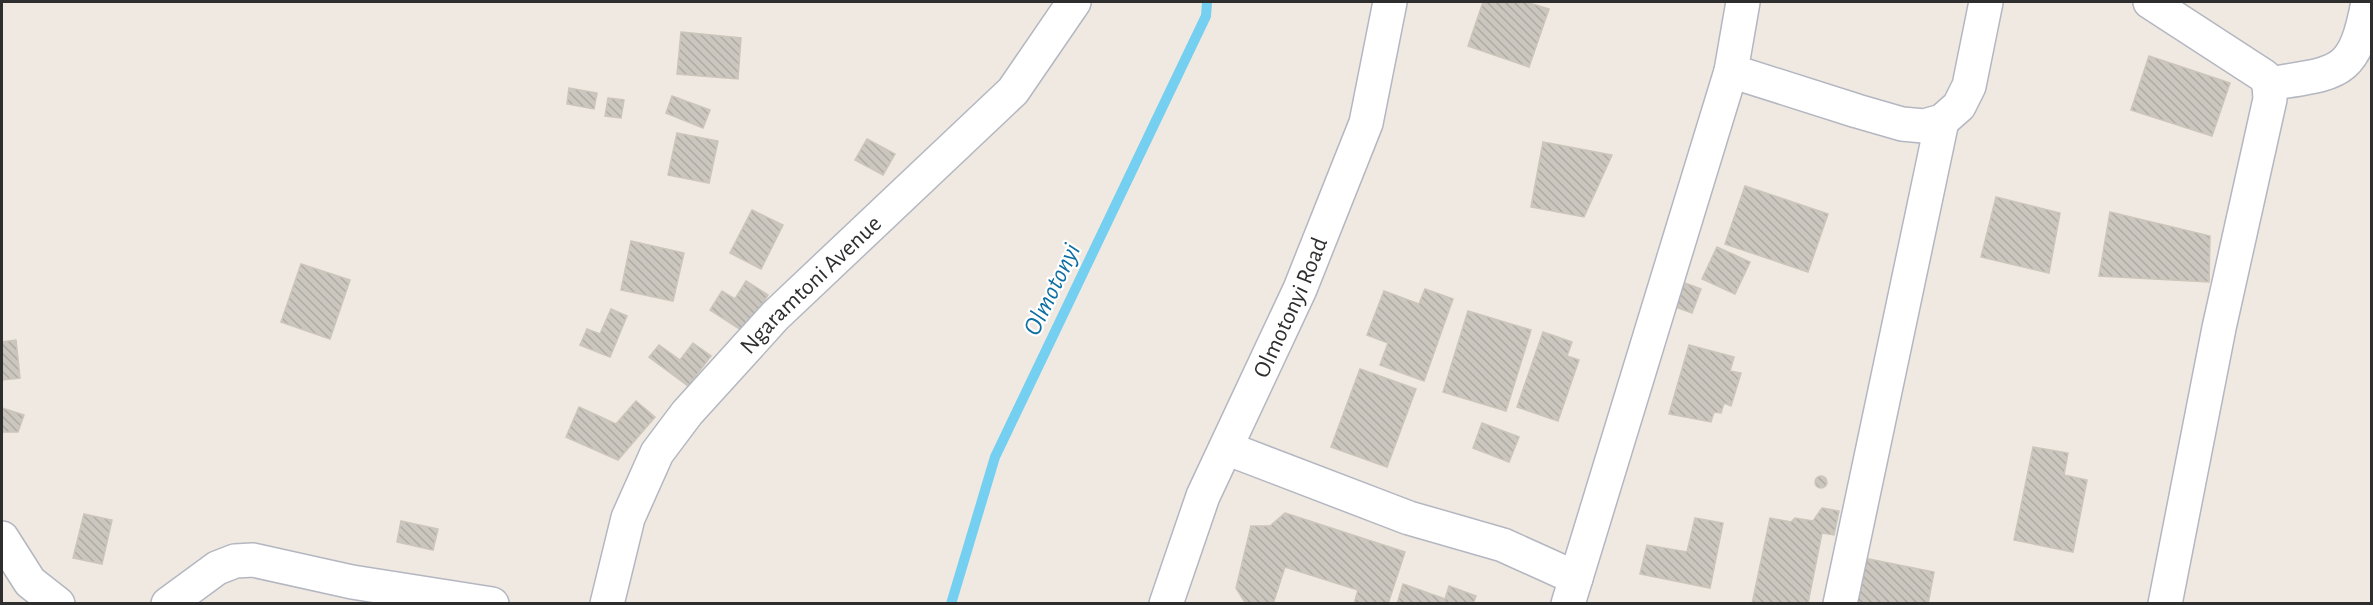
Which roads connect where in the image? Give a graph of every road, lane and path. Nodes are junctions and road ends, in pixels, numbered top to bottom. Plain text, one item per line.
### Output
1 (1074, 2) edge
2 (1390, 2) edge
3 (1743, 2) edge
4 (1986, 2) edge
5 (2150, 2) edge
6 (2368, 2) edge
7 (1731, 71) junction
8 (2269, 84) junction
9 (1942, 121) junction
10 (1226, 448) junction
11 (2, 538) edge
12 (1572, 591) edge
13 (58, 603) edge
14 (168, 603) edge
15 (492, 603) edge
16 (607, 603) edge
17 (1166, 603) edge
18 (1840, 603) edge
19 (2165, 603) edge

1 - 16 street, Ngaramtoni Avenue
2 - 10 street, Olmotonyi Road
3 - 7 street
4 - 9 street
5 - 8 street
6 - 8 street
7 - 9 street
7 - 12 street
8 - 19 street
9 - 18 street
10 - 12 street
10 - 17 street, Olmotonyi Road
11 - 13 street
14 - 15 street

